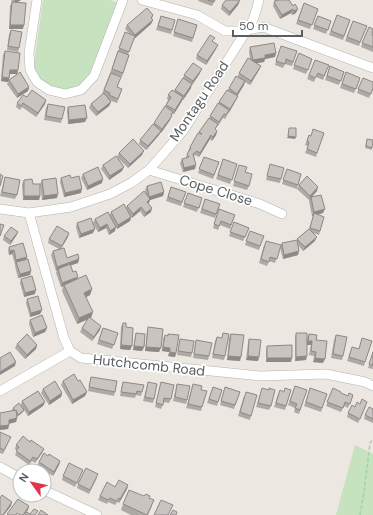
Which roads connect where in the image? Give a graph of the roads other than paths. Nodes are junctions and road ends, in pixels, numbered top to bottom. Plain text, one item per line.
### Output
1 (37, 0) edge
2 (123, 0) edge
3 (142, 0) edge
4 (259, 0) edge
5 (249, 29) junction
6 (373, 68) edge
7 (149, 170) junction
8 (0, 209) edge
9 (29, 213) junction
10 (282, 214) dead end
11 (70, 351) junction
12 (373, 386) edge
13 (0, 391) edge
14 (0, 468) edge
15 (12, 474) edge
16 (52, 494) edge
17 (97, 515) edge

1 - 2 street
3 - 5 street
4 - 5 street, Montagu Road
5 - 6 street
5 - 7 street, Montagu Road
7 - 9 street, Montagu Road
7 - 10 street, Cope Close
8 - 9 street, Montagu Road
9 - 11 street
11 - 12 street, Hutchcomb Road
11 - 13 street
14 - 15 street
16 - 17 street

